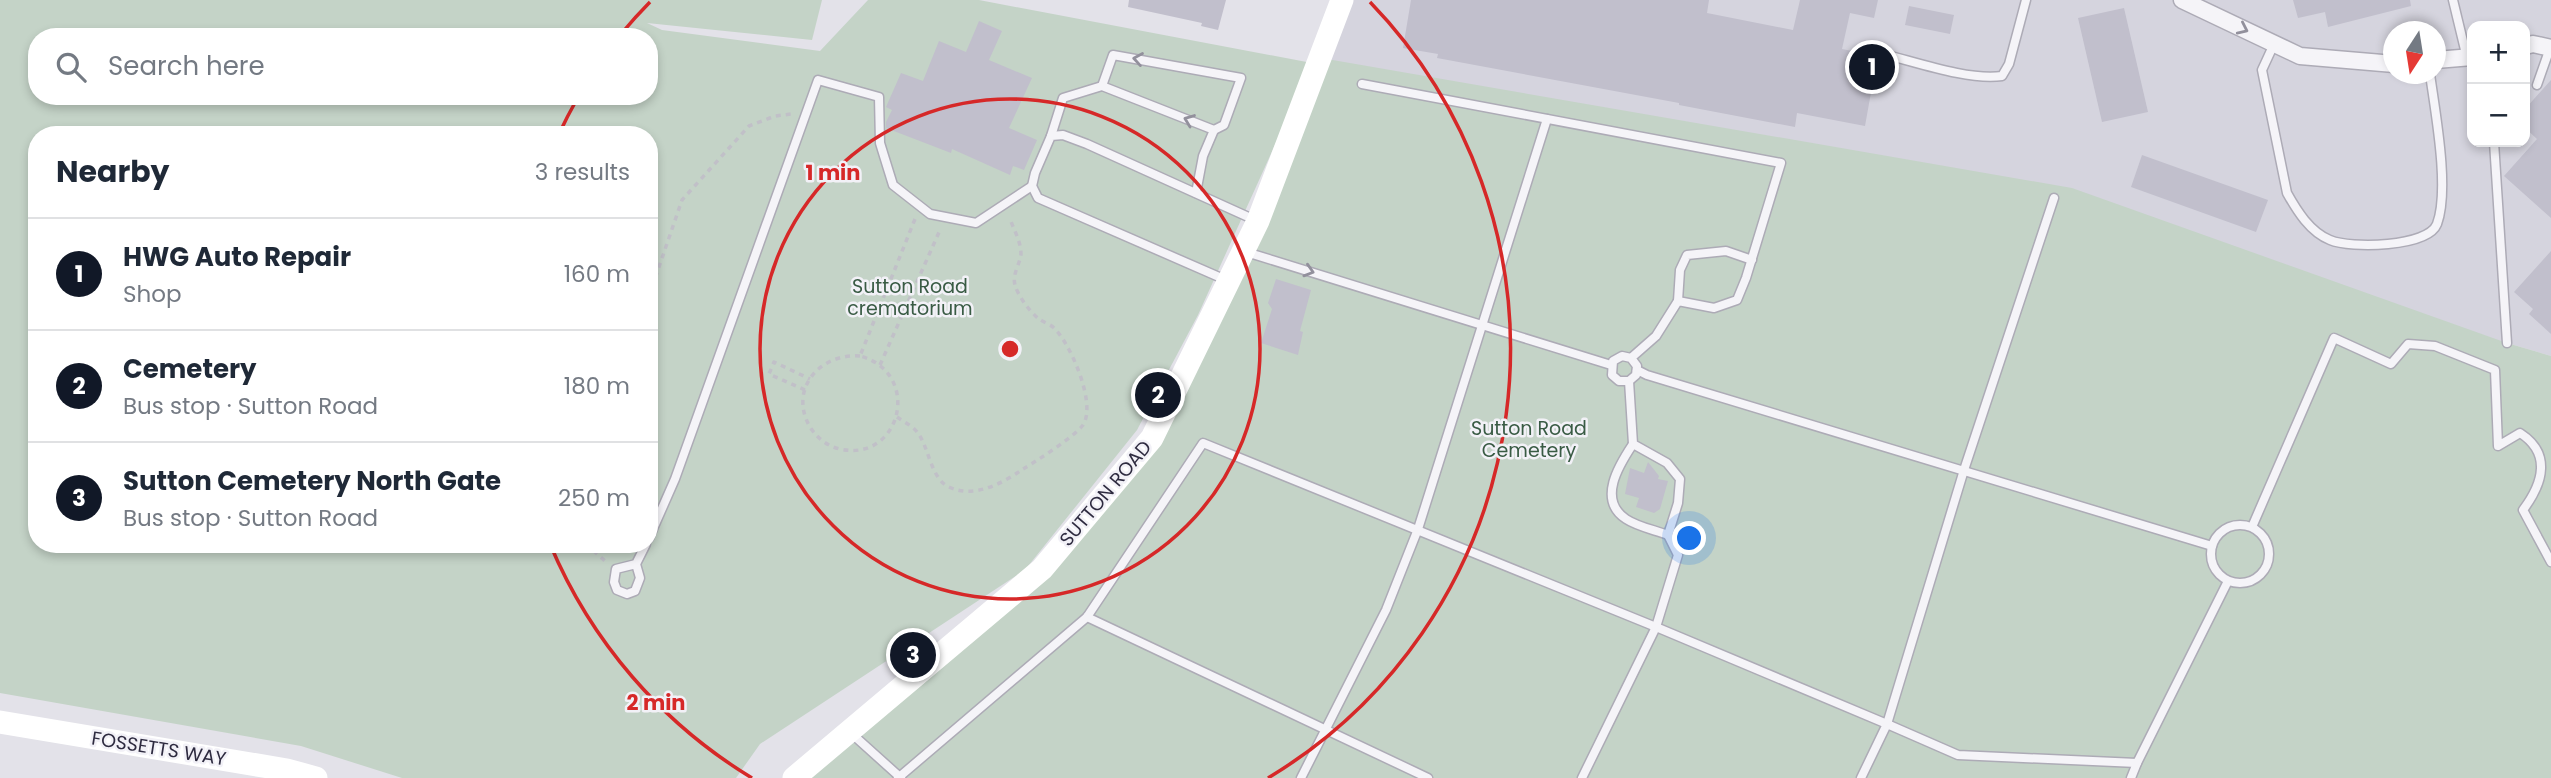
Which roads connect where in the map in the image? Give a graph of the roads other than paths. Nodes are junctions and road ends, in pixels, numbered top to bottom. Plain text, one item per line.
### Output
1 (1342, 0) edge
2 (2026, 0) edge
3 (2182, 0) edge
4 (2453, 0) edge
5 (2274, 44) junction
6 (2530, 45) edge
7 (2467, 47) edge
8 (2551, 48) edge
9 (1879, 53) dead end
10 (2467, 57) edge
11 (2446, 59) edge
12 (2383, 63) edge
13 (1362, 84) dead end
14 (2431, 84) edge
15 (2537, 85) dead end
16 (1102, 86) junction
17 (1547, 119) junction
18 (1214, 130) junction
19 (1051, 136) junction
20 (2494, 147) edge
21 (1032, 186) junction
22 (1196, 193) junction
23 (2054, 198) dead end
24 (1258, 221) junction
25 (1244, 251) junction
26 (1752, 260) junction
27 (1229, 281) junction
28 (1678, 301) junction
29 (1481, 324) junction
30 (2507, 343) dead end
31 (1631, 358) junction
32 (1611, 365) junction
33 (1637, 370) junction
34 (1629, 381) junction
35 (1633, 444) junction
36 (1964, 470) junction
37 (658, 518) edge
38 (2252, 527) junction
39 (1418, 528) junction
40 (1668, 535) junction
41 (2211, 546) junction
42 (642, 553) edge
43 (2551, 562) edge
44 (636, 564) junction
45 (2228, 581) junction
46 (1087, 617) junction
47 (1656, 626) junction
48 (0, 722) edge
49 (1887, 724) junction
50 (1325, 730) junction
51 (849, 731) junction
52 (2137, 763) junction
53 (317, 778) edge
54 (794, 778) edge
55 (900, 778) edge
56 (1301, 778) edge
57 (1428, 778) edge
58 (1582, 778) edge
59 (1861, 778) edge
60 (2131, 778) edge

1 - 24 street, SUTTON ROAD
2 - 9 lane
3 -> 5 street
4 - 7 lane
5 - 12 street
5 - 14 lane
6 - 8 street
8 - 15 lane
10 - 11 street
13 - 17 lane
18 -> 16 lane
18 -> 16 lane
16 - 19 lane
17 - 26 lane
17 - 29 lane
18 - 22 lane
19 - 21 lane
19 - 22 lane
20 - 30 lane
21 - 27 lane
21 - 37 lane
22 - 24 lane
23 - 36 lane
24 - 25 street, SUTTON ROAD
25 - 27 street, SUTTON ROAD
25 -> 29 lane
26 - 28 lane
26 - 28 lane
27 - 51 street, SUTTON ROAD
28 - 31 lane
29 - 32 lane
29 - 39 lane
31 - 32 lane
31 - 33 lane
32 - 34 lane
33 - 34 lane
33 - 36 lane
34 - 35 lane
35 - 40 lane
35 - 40 lane
36 - 41 lane
36 - 49 lane
38 - 41 lane
38 - 43 lane
38 - 45 lane
39 - 46 lane
39 - 47 lane
39 - 50 lane
40 - 47 lane
41 - 45 lane
42 - 44 lane
44 - 44 lane
45 - 52 lane
46 - 50 lane
46 - 55 lane
47 - 49 lane
47 - 58 lane
48 - 53 street, FOSSETTS WAY
49 - 52 lane
49 - 59 lane
50 - 56 lane
50 - 57 lane
51 - 54 street, SUTTON ROAD
51 - 55 lane
52 - 60 lane

